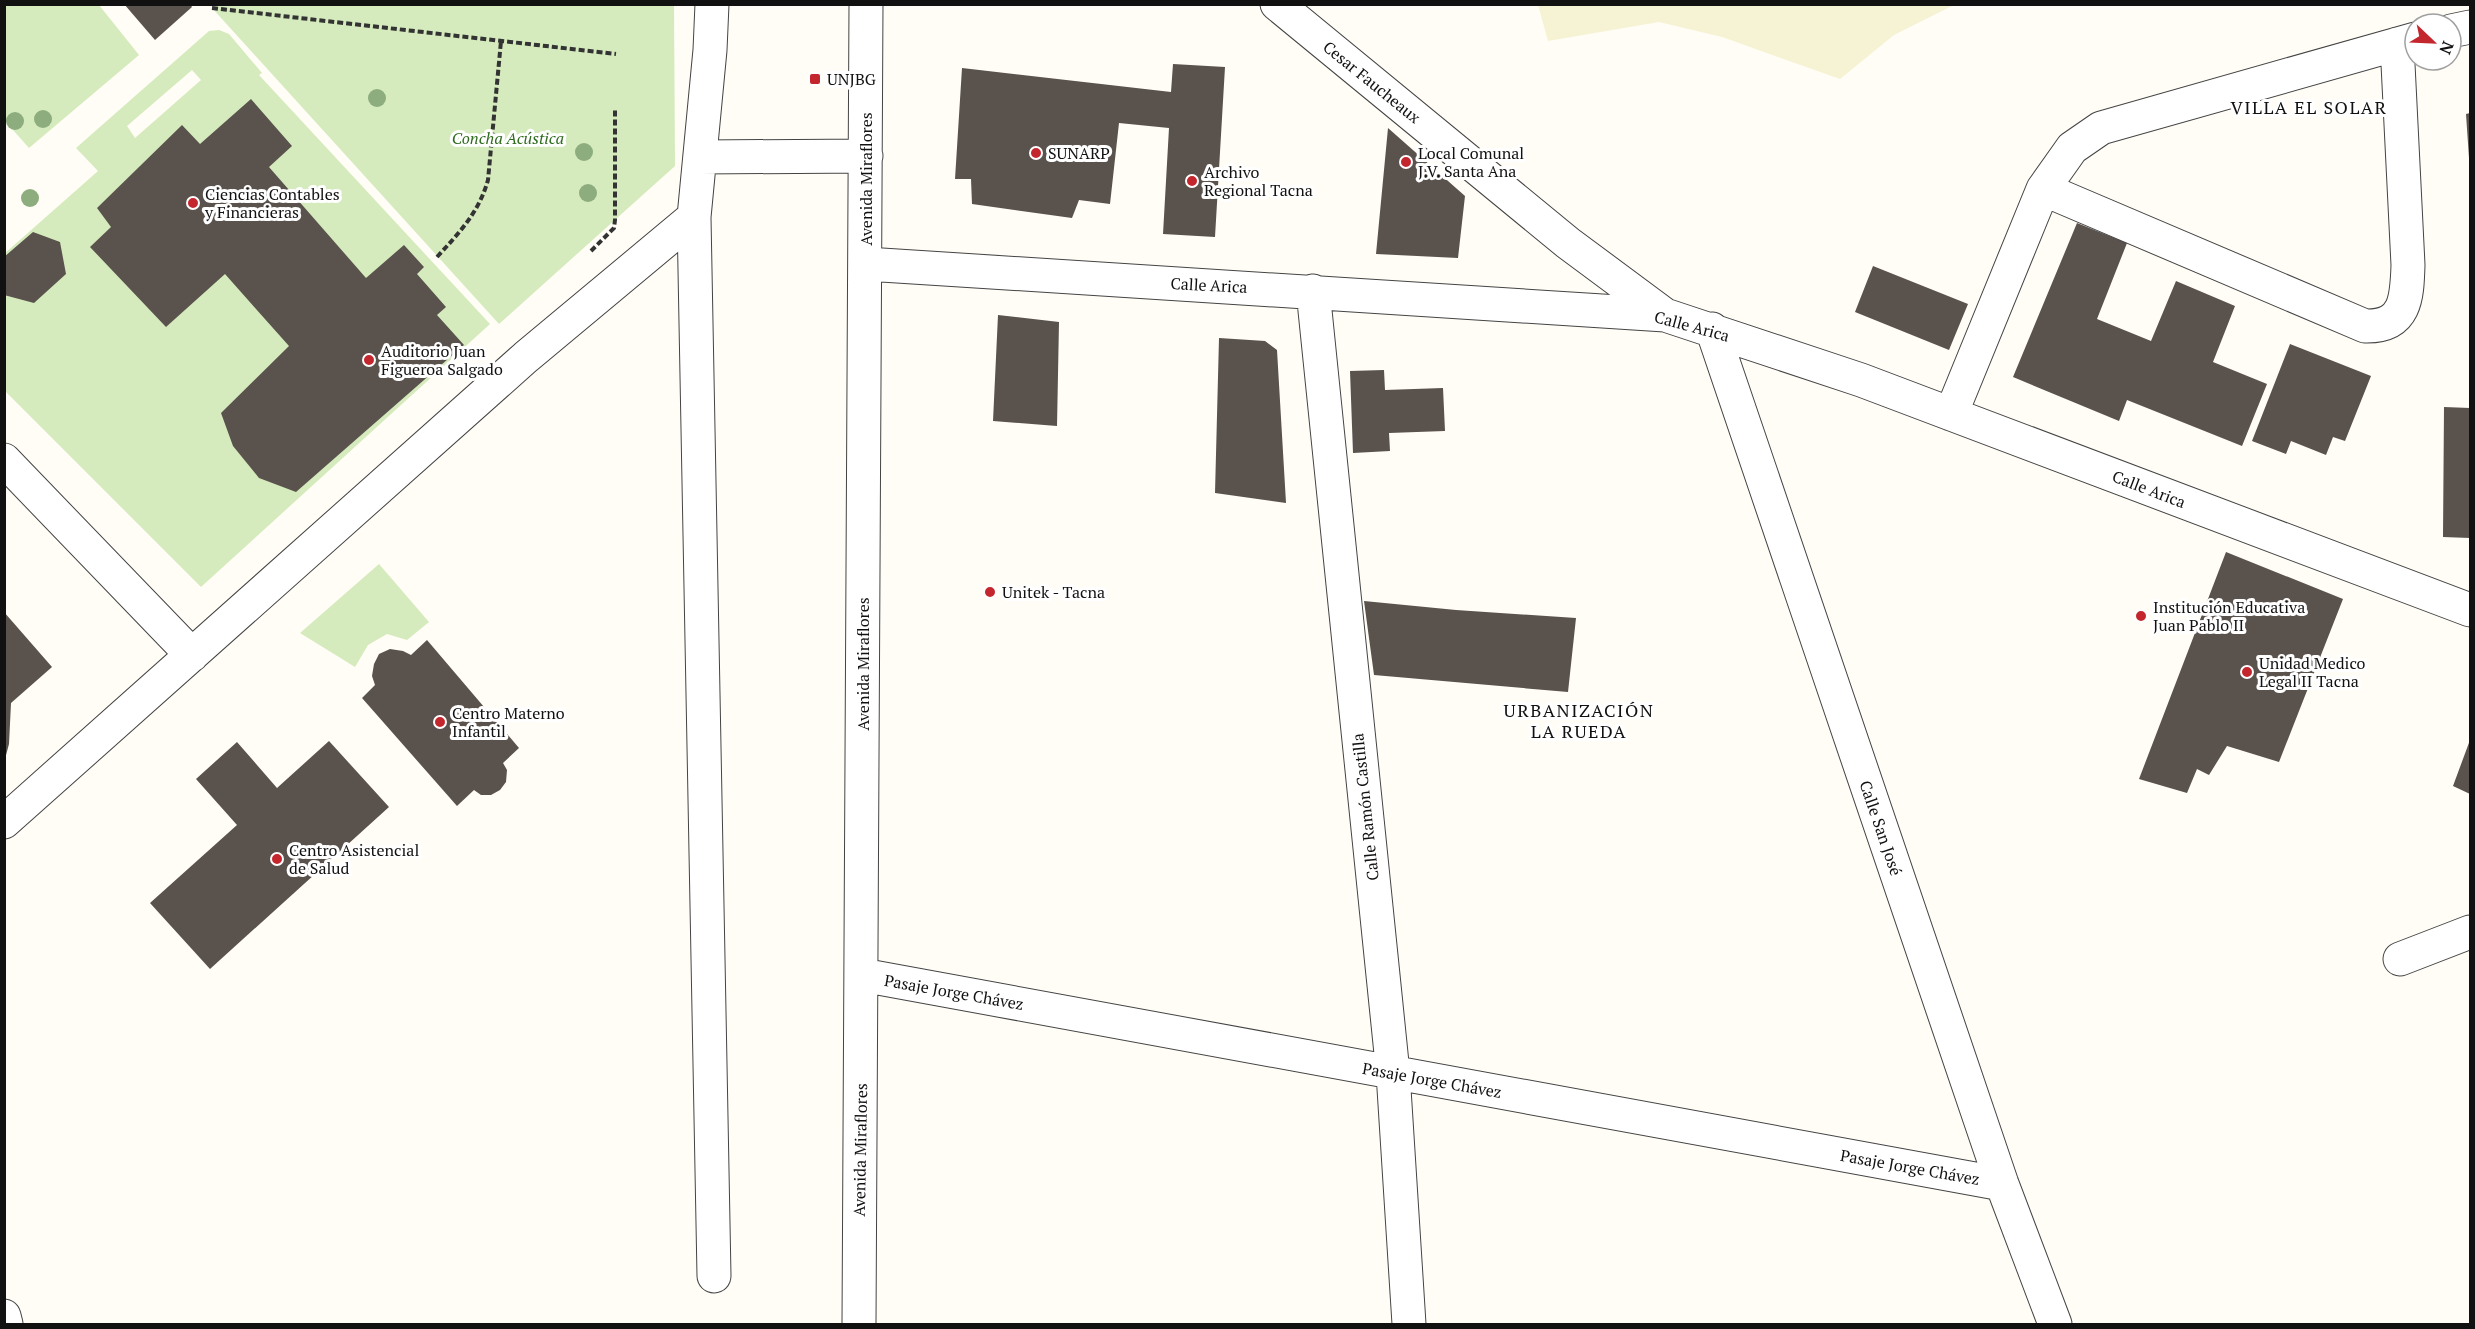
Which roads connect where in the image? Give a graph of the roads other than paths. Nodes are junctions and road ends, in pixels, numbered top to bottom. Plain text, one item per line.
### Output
1 (712, 4) edge
2 (866, 4) edge
3 (1277, 4) edge
4 (2403, 43) edge
5 (2406, 72) edge
6 (866, 156) junction
7 (700, 157) junction
8 (2043, 189) junction
9 (694, 217) junction
10 (866, 264) junction
11 (1313, 291) junction
12 (1665, 315) junction
13 (1712, 329) junction
14 (1951, 414) junction
15 (4, 460) edge
16 (2470, 610) edge
17 (192, 655) junction
18 (4, 822) edge
19 (2470, 932) edge
20 (2400, 959) dead end
21 (862, 975) junction
22 (1393, 1073) junction
23 (2002, 1184) junction
24 (714, 1276) dead end
25 (4, 1316) edge
26 (6, 1324) edge
27 (859, 1324) edge
28 (1410, 1324) edge
29 (2055, 1324) edge

1 - 7 street
2 - 6 street, Avenida Miraflores
3 - 12 street, Cesar Faucheaux
4 - 8 street
5 - 8 street
6 - 7 street
6 - 10 street, Avenida Miraflores
7 - 9 street
8 - 14 street
9 - 17 street
9 - 24 street
10 - 11 street, Calle Arica
10 - 21 street, Avenida Miraflores
11 - 12 street, Calle Arica
11 - 22 street, Calle Ramón Castilla
12 - 13 street, Calle Arica
13 - 14 street, Calle Arica
13 - 23 street, Calle San José
14 - 16 street, Calle Arica
15 - 17 street
17 - 18 street
19 - 20 street
21 - 22 street, Pasaje Jorge Chávez
21 - 27 street, Avenida Miraflores
22 - 23 street, Pasaje Jorge Chávez
22 - 28 street, Calle Ramón Castilla
23 - 29 street, Calle San José
25 - 26 street

